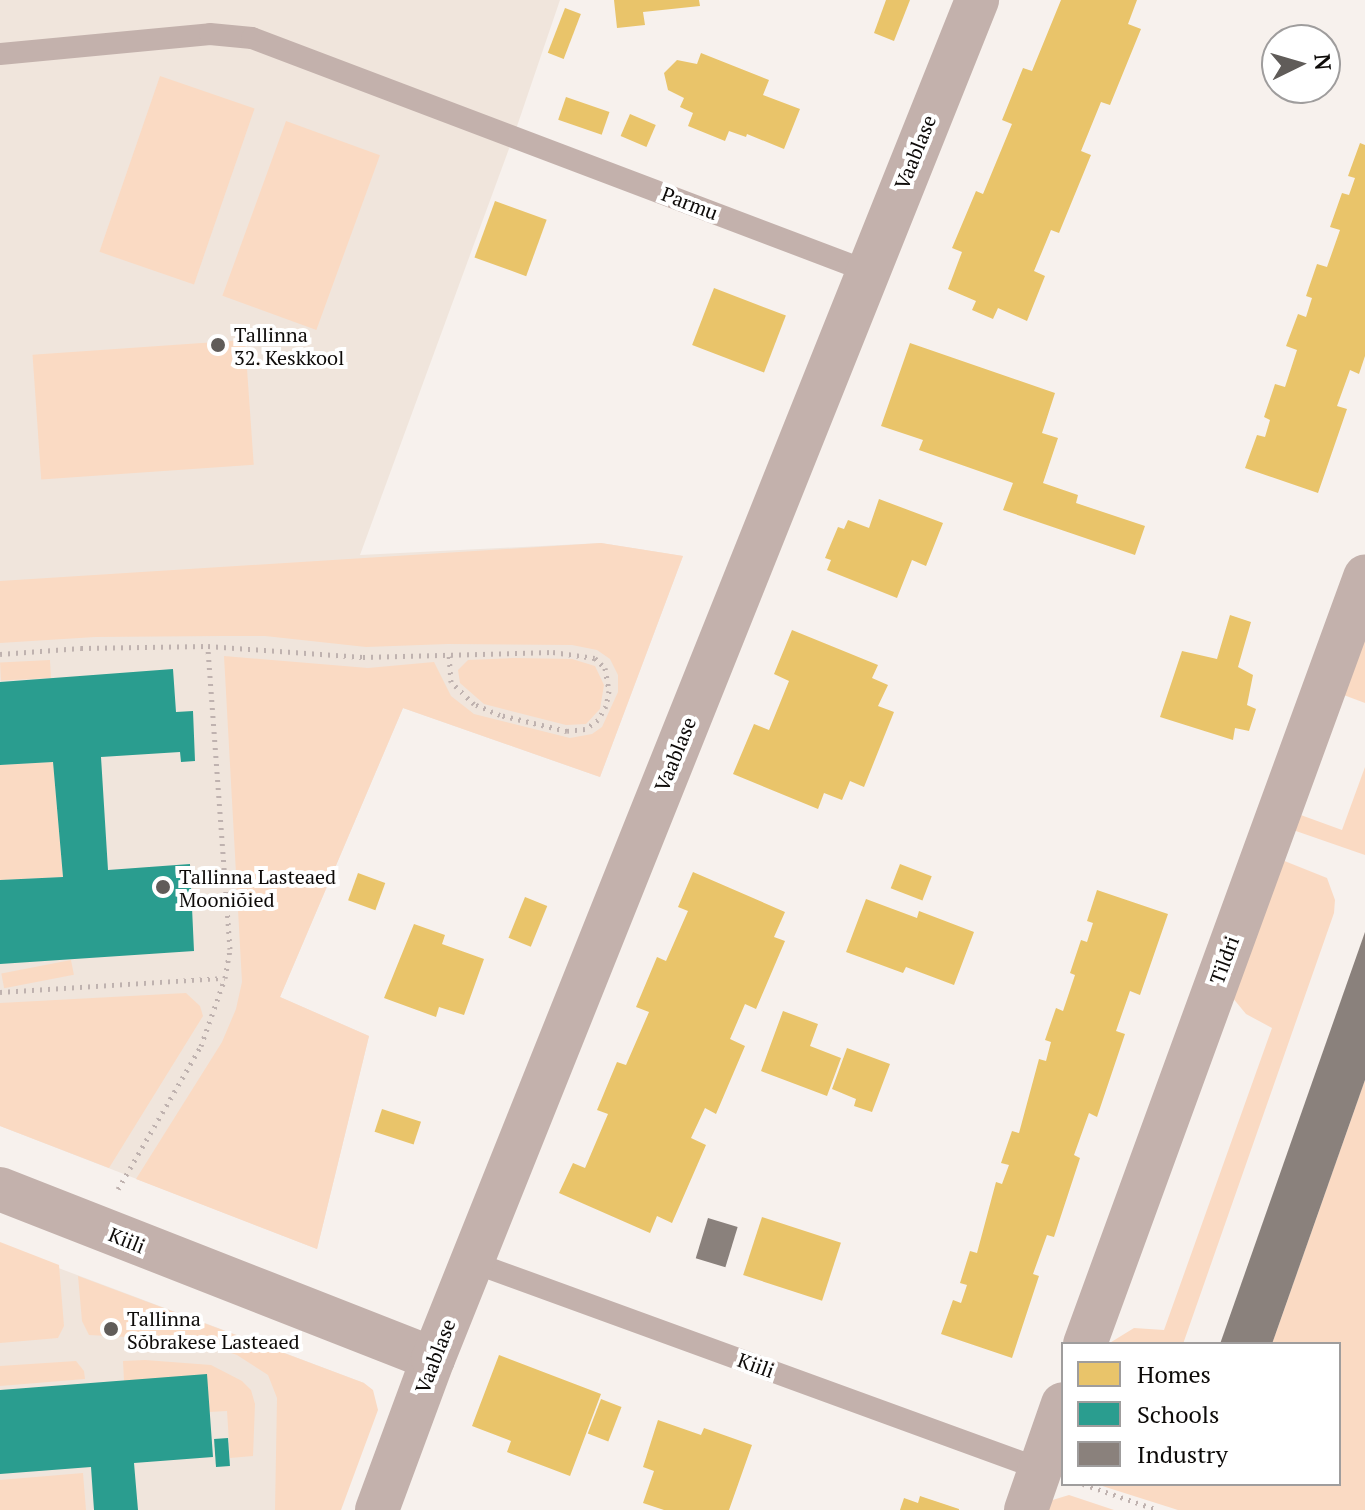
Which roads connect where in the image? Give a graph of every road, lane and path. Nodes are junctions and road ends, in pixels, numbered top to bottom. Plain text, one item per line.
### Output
1 (977, 0) edge
2 (0, 54) edge
3 (867, 271) junction
4 (1365, 577) edge
5 (208, 646) junction
6 (0, 654) edge
7 (449, 656) junction
8 (225, 978) junction
9 (0, 992) edge
10 (0, 1189) edge
11 (117, 1189) dead end
12 (472, 1262) junction
13 (1086, 1342) edge
14 (433, 1359) junction
15 (1061, 1410) edge
16 (1040, 1469) junction
17 (1089, 1486) edge
18 (377, 1510) edge
19 (1026, 1510) edge
20 (1158, 1510) edge

1 - 3 street, Vaablase
2 - 3 lane, Parmu
3 - 12 street, Vaablase
4 - 13 street, Tildri
5 - 6 path
5 - 7 path
5 - 8 path
7 - 7 path
8 - 9 path
8 - 11 path
10 - 14 street, Kiili
12 - 14 street, Vaablase
12 - 16 lane, Kiili
14 - 18 street, Vaablase
15 - 16 street
16 - 19 street
17 - 20 path

